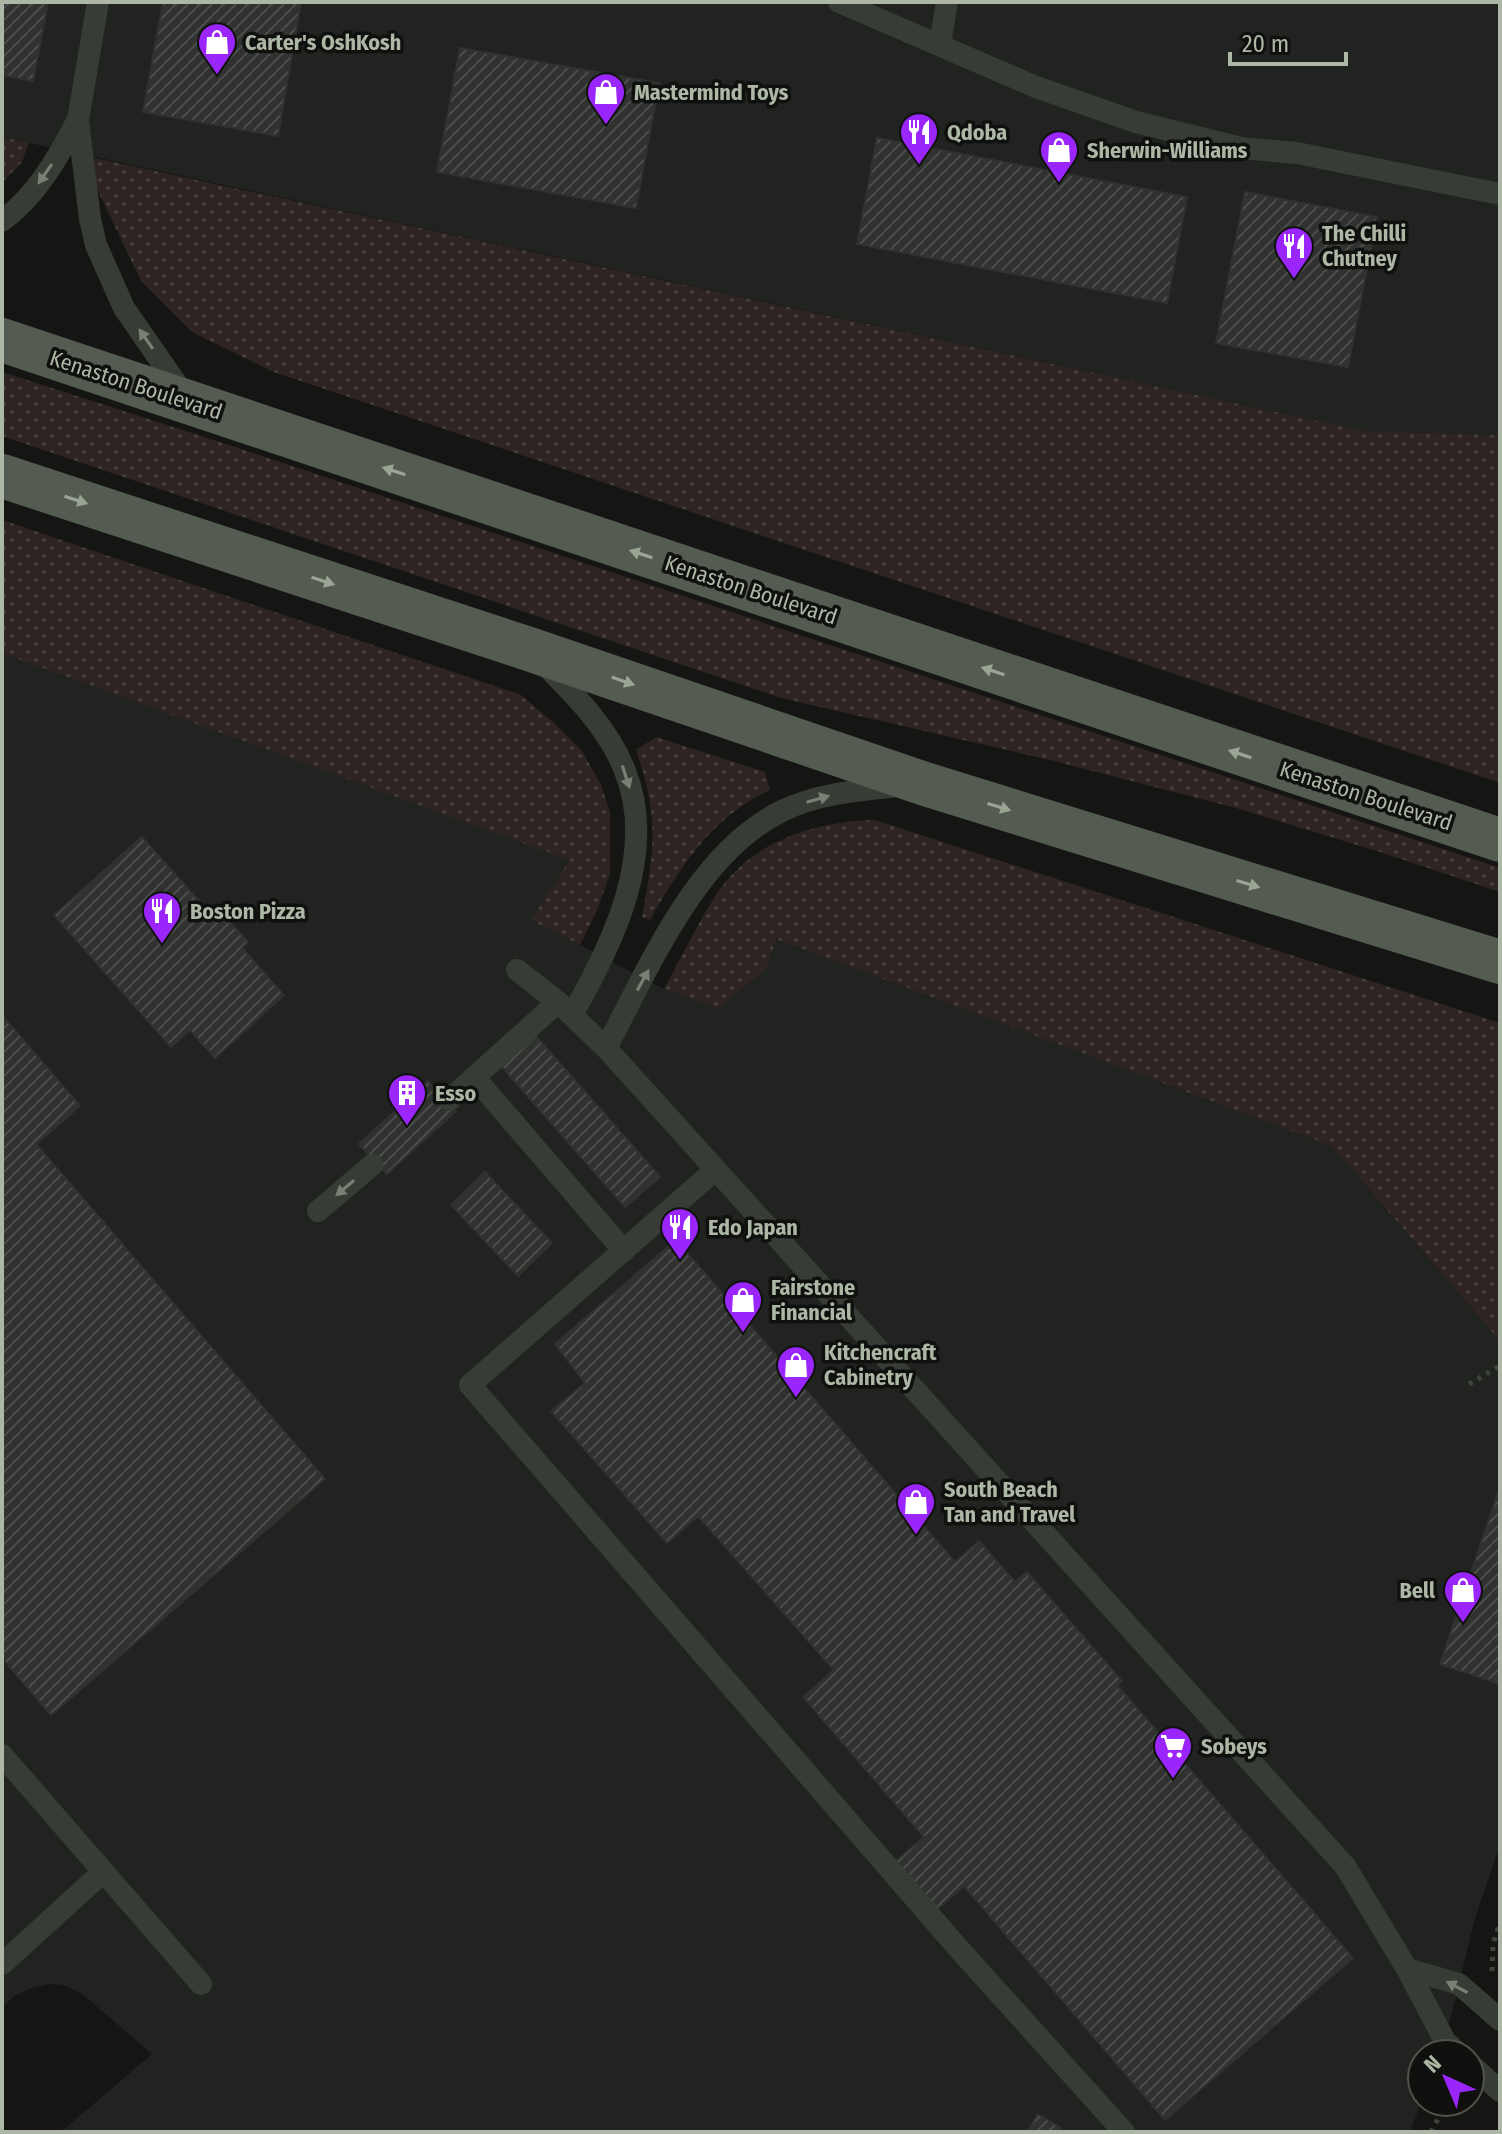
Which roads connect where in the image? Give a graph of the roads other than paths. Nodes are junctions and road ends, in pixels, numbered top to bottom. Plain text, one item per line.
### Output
1 (98, 2) edge
2 (839, 2) edge
3 (947, 2) edge
4 (940, 44) junction
5 (78, 120) junction
6 (1500, 194) edge
7 (2, 221) edge
8 (2, 340) edge
9 (191, 403) junction
10 (2, 476) edge
11 (529, 649) junction
12 (925, 784) junction
13 (1500, 840) edge
14 (1500, 962) edge
15 (517, 970) dead end
16 (565, 1008) junction
17 (606, 1048) junction
18 (474, 1077) junction
19 (449, 1100) dead end
20 (372, 1165) dead end
21 (714, 1171) junction
22 (318, 1211) dead end
23 (624, 1251) junction
24 (2, 1755) edge
25 (103, 1872) junction
26 (2, 1964) edge
27 (1407, 1969) junction
28 (201, 1984) dead end
29 (1500, 2020) edge
30 (1443, 2038) edge
31 (1124, 2132) edge

1 - 5 lane
2 - 4 lane
3 - 4 lane
4 - 6 lane
5 -> 7 lane
9 -> 5 lane
8 - 9 main road, Kenaston Boulevard
13 -> 9 main road, Kenaston Boulevard
10 -> 11 main road
11 -> 12 main road
11 -> 16 lane
12 -> 14 main road
17 -> 12 lane
15 - 16 lane
16 - 17 lane
16 - 18 lane
17 - 21 lane
18 - 19 lane
18 - 23 lane
20 -> 22 lane
21 - 23 lane
21 - 27 lane
23 - 31 lane
24 - 25 lane
25 - 26 lane
25 - 28 lane
29 -> 27 lane
27 - 30 lane

